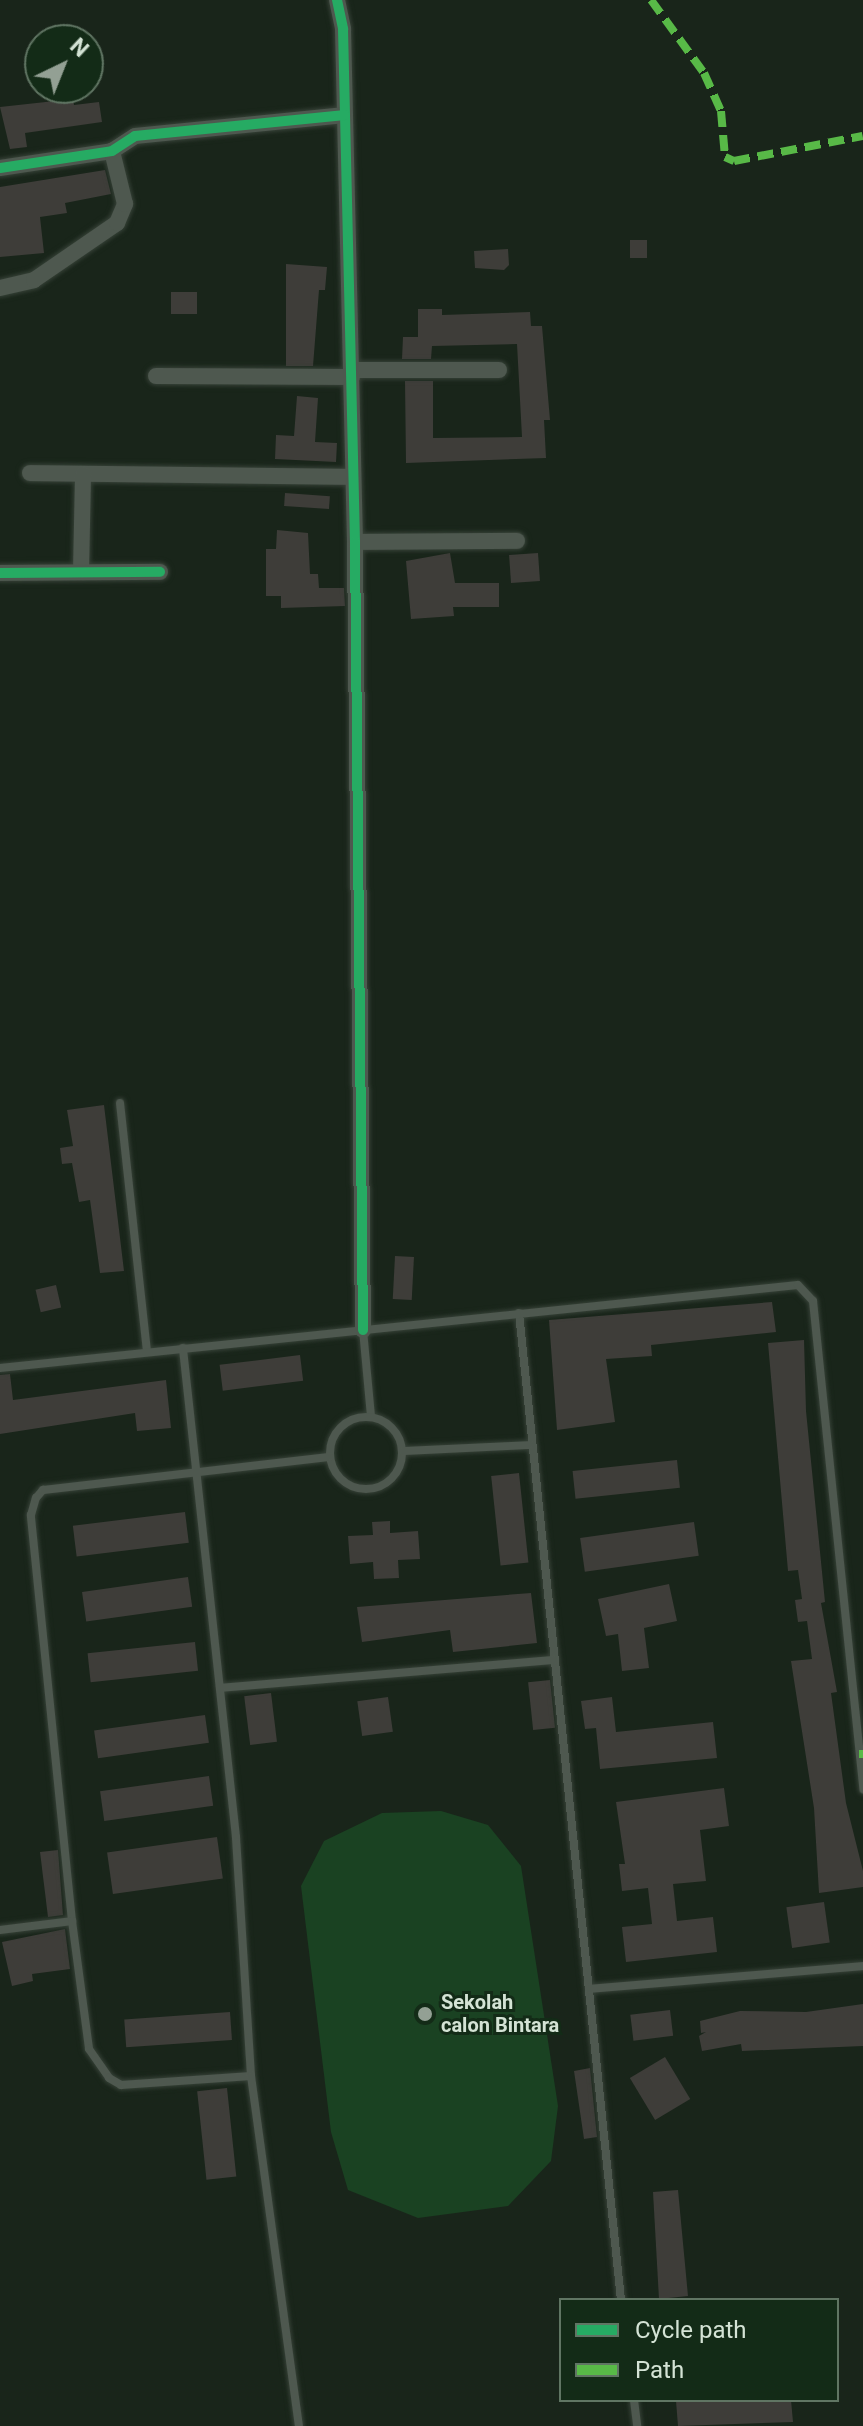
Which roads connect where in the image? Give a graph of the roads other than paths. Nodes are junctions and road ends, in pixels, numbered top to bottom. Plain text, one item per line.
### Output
1 (337, 0) edge
2 (345, 115) junction
3 (112, 151) junction
4 (0, 168) edge
5 (0, 288) edge
6 (499, 370) dead end
7 (352, 374) junction
8 (156, 376) dead end
9 (30, 473) dead end
10 (83, 474) junction
11 (353, 477) junction
12 (517, 541) dead end
13 (355, 542) junction
14 (81, 572) junction
15 (160, 572) dead end
16 (0, 573) edge
17 (120, 1103) dead end
18 (519, 1313) junction
19 (363, 1330) junction
20 (183, 1348) junction
21 (147, 1352) junction
22 (0, 1368) edge
23 (371, 1416) junction
24 (529, 1445) junction
25 (403, 1451) junction
26 (329, 1457) junction
27 (196, 1473) junction
28 (555, 1660) junction
29 (220, 1688) junction
30 (863, 1789) edge
31 (72, 1921) junction
32 (0, 1930) edge
33 (863, 1966) edge
34 (589, 1989) junction
35 (251, 2076) junction
36 (621, 2298) edge
37 (634, 2402) edge
38 (299, 2426) edge
39 (637, 2426) edge

1 - 2 street
2 - 3 street
2 - 7 street
3 - 4 street
3 - 5 street
6 - 7 street
7 - 8 street
7 - 11 street
9 - 10 street
10 - 11 street
10 - 14 street
11 - 13 street
12 - 13 street
13 - 19 street
14 - 15 street
14 - 16 street
17 - 21 lane
18 - 19 lane
18 - 24 lane
18 - 30 lane
19 - 20 lane
19 - 23 lane
20 - 21 lane
20 - 27 lane
21 - 22 lane
23 - 25 lane
23 - 26 lane
24 - 25 lane
24 - 28 lane
25 - 26 lane
26 - 27 lane
27 - 29 lane
27 - 31 lane
28 - 29 lane
28 - 34 lane
29 - 35 lane
31 - 32 lane
31 - 35 lane
33 - 34 lane
34 - 36 lane
35 - 38 lane
37 - 39 lane

